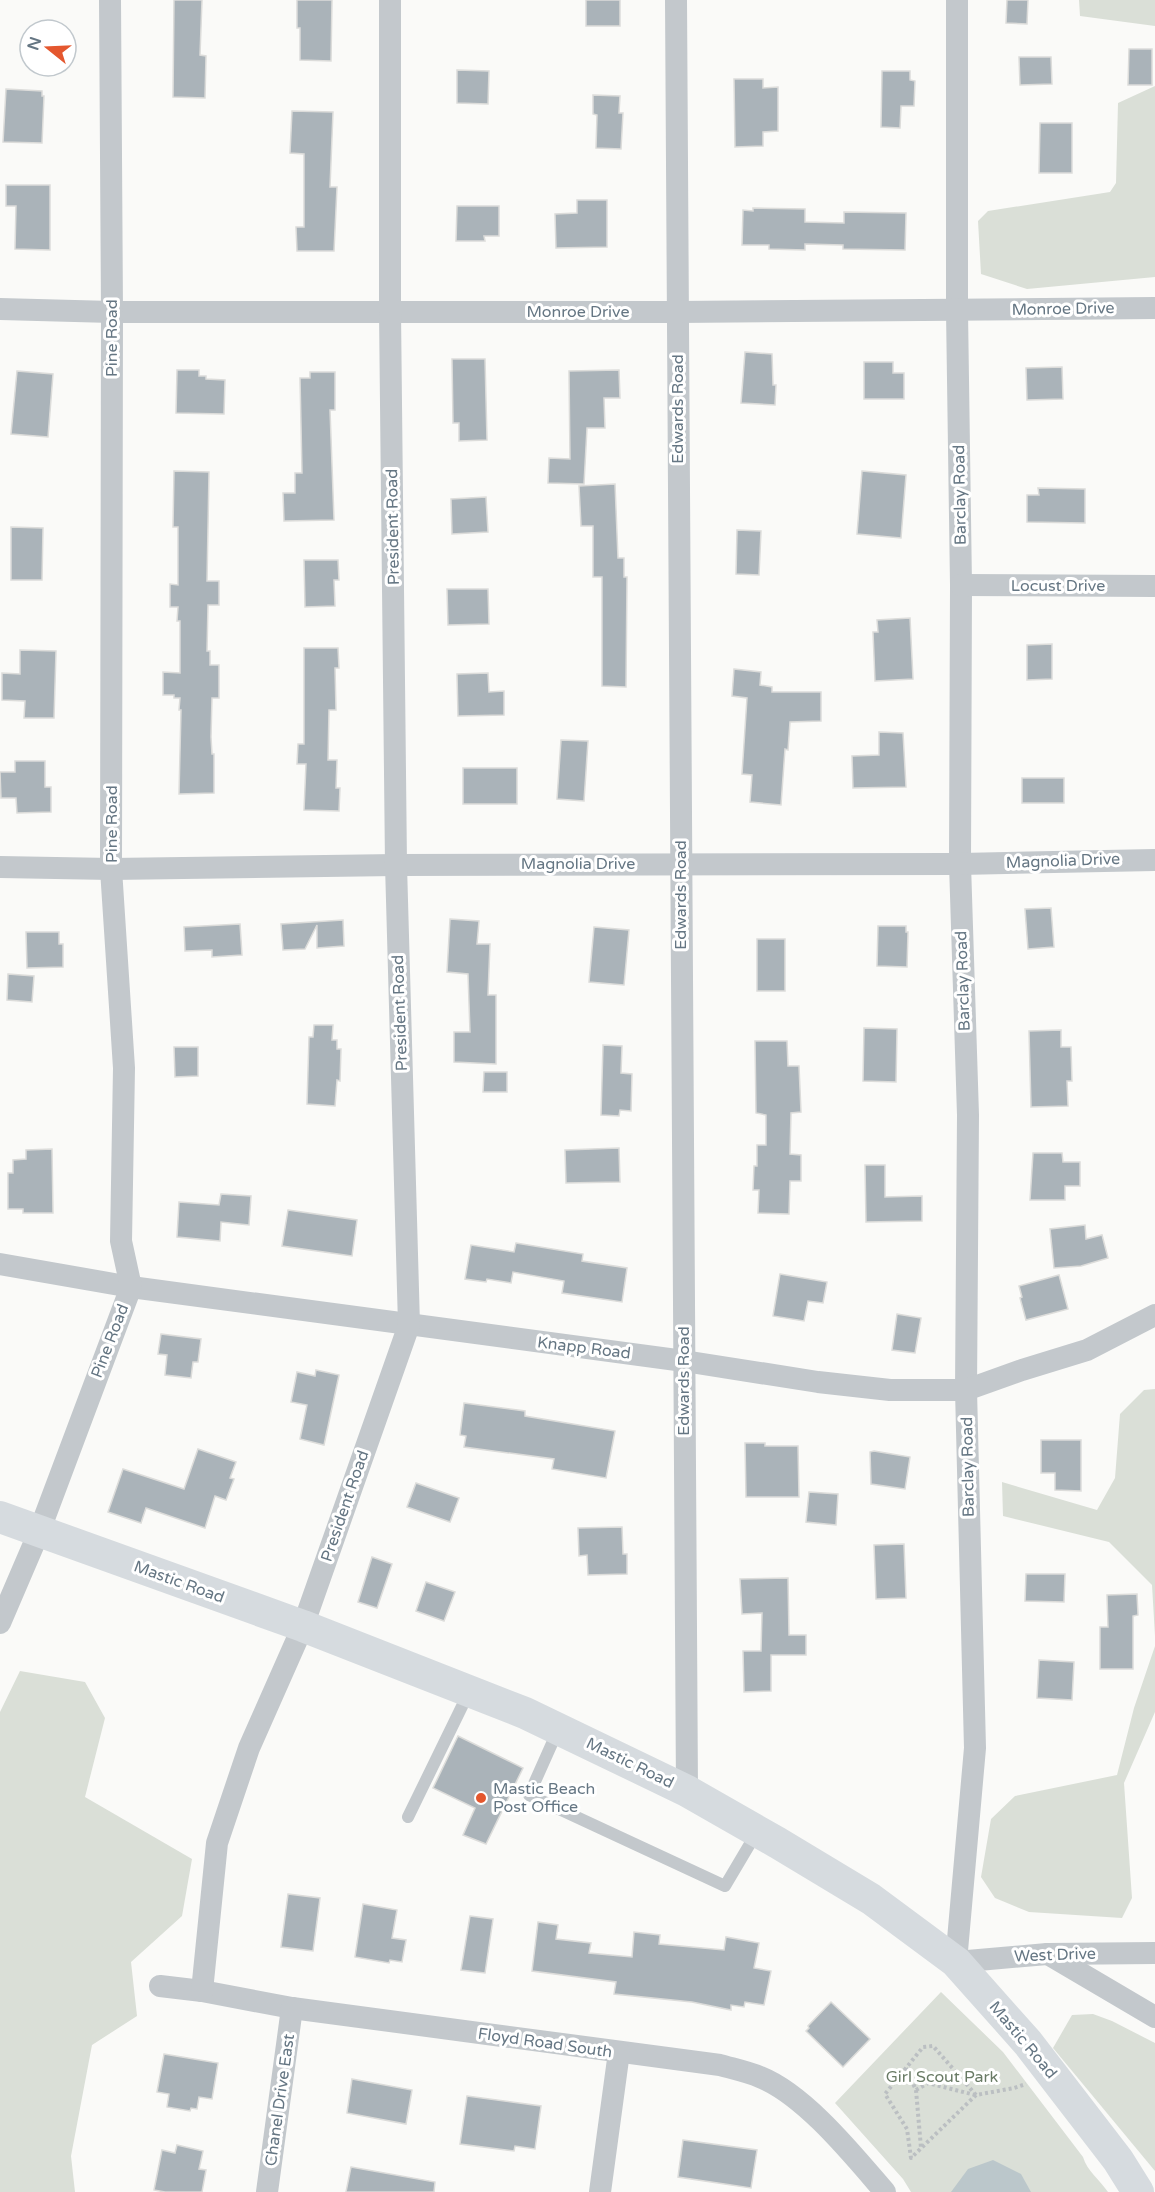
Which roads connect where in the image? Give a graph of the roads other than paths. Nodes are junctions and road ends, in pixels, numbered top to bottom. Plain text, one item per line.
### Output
1 (110, 0) edge
2 (390, 0) edge
3 (676, 0) edge
4 (957, 0) edge
5 (1155, 308) edge
6 (0, 309) edge
7 (390, 311) junction
8 (957, 311) junction
9 (112, 312) junction
10 (678, 312) junction
11 (961, 585) junction
12 (1155, 586) edge
13 (1155, 860) edge
14 (680, 864) junction
15 (960, 864) junction
16 (396, 865) junction
17 (0, 867) edge
18 (111, 869) junction
19 (0, 1264) edge
20 (131, 1287) junction
21 (1155, 1315) edge
22 (409, 1325) junction
23 (684, 1361) junction
24 (966, 1390) junction
25 (0, 1517) edge
26 (39, 1532) junction
27 (0, 1623) edge
28 (303, 1626) junction
29 (470, 1690) junction
30 (559, 1729) junction
31 (687, 1791) junction
32 (408, 1817) dead end
33 (757, 1831) junction
34 (1155, 1953) edge
35 (1047, 1954) junction
36 (956, 1962) junction
37 (160, 1986) dead end
38 (202, 1991) junction
39 (292, 2008) junction
40 (1155, 2017) edge
41 (619, 2052) junction
42 (267, 2192) edge
43 (600, 2192) edge
44 (885, 2192) edge
45 (1138, 2192) edge

1 - 9 street, Pine Road
2 - 7 street, President Road
3 - 10 street, Edwards Road
4 - 8 street, Barclay Road
5 - 8 street, Monroe Drive
6 - 9 street, Monroe Drive
7 - 9 street, Monroe Drive
7 - 10 street, Monroe Drive
7 - 16 street, President Road
8 - 10 street, Monroe Drive
8 - 11 street, Barclay Road
9 - 18 street, Pine Road
10 - 14 street, Edwards Road
11 - 12 street, Locust Drive
11 - 15 street, Barclay Road
13 - 15 street, Magnolia Drive
14 - 15 street, Magnolia Drive
14 - 16 street, Magnolia Drive
14 - 23 street, Edwards Road
15 - 24 street, Barclay Road
16 - 18 street, Magnolia Drive
16 - 22 street, President Road
17 - 18 street, Magnolia Drive
18 - 20 street, Pine Road
19 - 20 street, Knapp Road
20 - 22 street, Knapp Road
20 - 26 street, Pine Road
21 - 24 street, Knapp Road
22 - 23 street, Knapp Road
22 - 28 street, President Road
23 - 24 street, Knapp Road
23 - 31 street, Edwards Road
24 - 36 street, Barclay Road
25 - 26 main road, Mastic Road
26 - 27 street, Pine Road
26 - 28 main road, Mastic Road
28 - 29 main road, Mastic Road
28 - 38 street, President Road
29 - 30 main road, Mastic Road
29 - 32 lane
30 - 31 main road, Mastic Road
30 - 33 lane
31 - 33 main road, Mastic Road
33 - 36 main road, Mastic Road
34 - 35 street, West Drive
35 - 36 street, West Drive
35 - 40 street
36 - 45 main road, Mastic Road
37 - 38 street, Floyd Road South
38 - 39 street, Floyd Road South
39 - 41 street, Floyd Road South
39 - 42 street, Chanel Drive East
41 - 43 street
41 - 44 street, Floyd Road South

